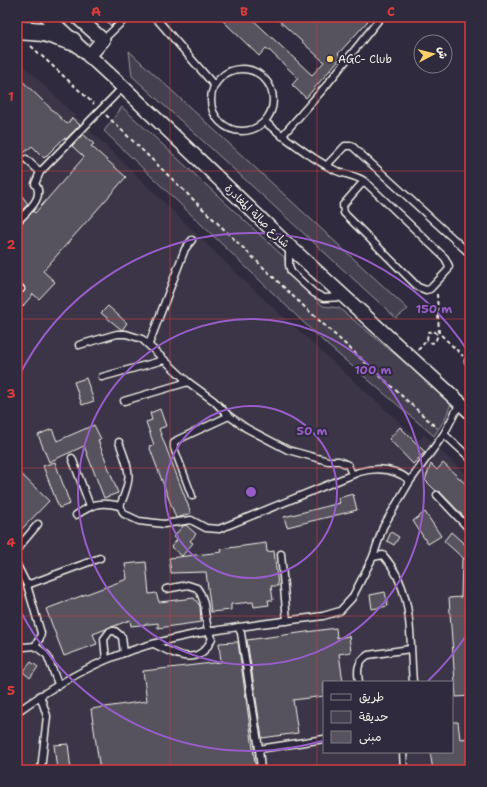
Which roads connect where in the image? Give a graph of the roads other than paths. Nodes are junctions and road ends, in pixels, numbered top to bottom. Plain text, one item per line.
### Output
1 (47, 17) edge
2 (78, 17) edge
3 (127, 17) edge
4 (155, 17) edge
5 (381, 17) edge
6 (23, 36) edge
7 (103, 40) junction
8 (72, 41) junction
9 (89, 56) junction
10 (214, 85) junction
11 (123, 87) junction
12 (265, 122) junction
13 (282, 136) junction
14 (26, 159) dead end
15 (327, 165) junction
16 (40, 172) junction
17 (364, 181) junction
18 (17, 222) edge
19 (192, 240) dead end
20 (289, 246) junction
21 (470, 254) edge
22 (345, 297) junction
23 (149, 344) junction
24 (79, 345) dead end
25 (164, 360) junction
26 (102, 377) dead end
27 (188, 382) junction
28 (124, 401) dead end
29 (460, 403) junction
30 (470, 412) edge
31 (228, 416) junction
32 (444, 434) junction
33 (119, 442) dead end
34 (72, 458) dead end
35 (470, 458) edge
36 (352, 474) junction
37 (410, 481) junction
38 (437, 495) dead end
39 (192, 496) dead end
40 (90, 506) junction
41 (120, 506) junction
42 (76, 515) dead end
43 (38, 524) dead end
44 (470, 530) edge
45 (17, 549) edge
46 (281, 554) dead end
47 (373, 557) junction
48 (100, 558) dead end
49 (17, 565) edge
50 (26, 585) junction
51 (166, 589) dead end
52 (287, 621) junction
53 (238, 627) junction
54 (208, 632) junction
55 (17, 644) edge
56 (154, 644) junction
57 (35, 646) junction
58 (410, 649) junction
59 (124, 653) junction
60 (106, 660) junction
61 (359, 681) edge
62 (413, 681) edge
63 (58, 684) junction
64 (40, 695) junction
65 (17, 712) edge
66 (323, 739) edge
67 (259, 749) junction
68 (403, 753) edge
69 (41, 770) edge
70 (261, 770) edge
71 (404, 770) edge

1 - 8 street, شارع صالة المغادرة
2 - 7 street
3 - 7 lane
4 - 10 lane
5 - 13 lane
6 - 8 street
7 - 9 street
8 - 9 street, شارع صالة المغادرة
9 - 11 street, شارع صالة المغادرة
10 - 12 lane
10 - 12 lane
11 - 16 lane
11 - 20 street, شارع صالة المغادرة
12 - 13 lane
13 - 15 lane
14 - 16 lane
15 - 17 lane
15 - 21 lane
16 - 18 lane
17 - 17 lane
19 - 23 lane
20 - 22 street, شارع صالة المغادرة
20 - 22 lane
22 - 29 street, شارع صالة المغادرة
23 - 24 lane
23 - 25 lane
25 - 26 lane
25 - 27 lane
27 - 28 lane
27 - 31 lane
29 - 30 street, شارع صالة المغادرة
29 - 32 lane
31 - 36 lane
31 - 39 lane
32 - 35 lane
32 - 37 lane
33 - 41 lane
34 - 40 lane
36 - 37 lane
36 - 41 lane
37 - 47 lane
38 - 44 lane
40 - 41 lane
40 - 42 lane
43 - 45 lane
46 - 52 lane
47 - 52 lane
47 - 58 lane
48 - 50 lane
49 - 50 lane
50 - 57 lane
51 - 54 lane
52 - 53 lane
53 - 54 lane
53 - 67 lane
54 - 56 lane
54 - 56 lane
55 - 57 lane
56 - 59 lane
57 - 63 lane
58 - 61 lane
58 - 62 lane
59 - 60 lane
59 - 60 lane
60 - 63 lane
63 - 64 lane
64 - 65 lane
64 - 69 lane
66 - 67 lane
67 - 70 lane
68 - 71 lane

